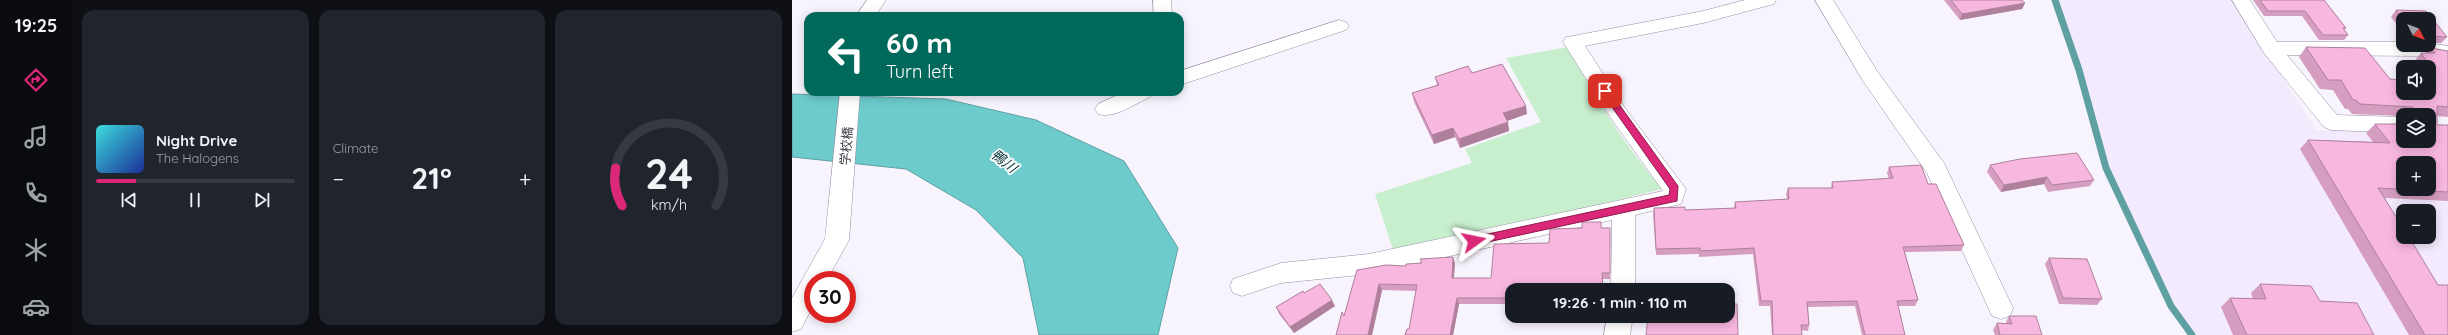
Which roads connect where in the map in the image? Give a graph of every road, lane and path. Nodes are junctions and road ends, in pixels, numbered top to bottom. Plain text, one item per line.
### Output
1 (877, 0) edge
2 (1162, 0) edge
3 (1767, 0) edge
4 (1824, 0) edge
5 (2241, 0) edge
6 (868, 12) edge
7 (1163, 12) edge
8 (1339, 26) dead end
9 (2271, 48) junction
10 (2448, 53) edge
11 (1184, 77) edge
12 (850, 96) edge
13 (1134, 96) edge
14 (1105, 108) dead end
15 (2396, 125) edge
16 (1624, 208) junction
17 (820, 271) edge
18 (1623, 283) edge
19 (1242, 286) dead end
20 (804, 299) edge
21 (2001, 308) dead end
22 (792, 321) edge
23 (1619, 323) edge
24 (1618, 335) edge

1 - 6 street
2 - 7 street
3 - 16 street
4 - 21 street
5 - 9 street
8 - 11 street
9 - 10 street
9 - 15 street
12 - 17 street, 学校橋
13 - 14 street
16 - 18 street
16 - 19 street
20 - 22 street
23 - 24 street

